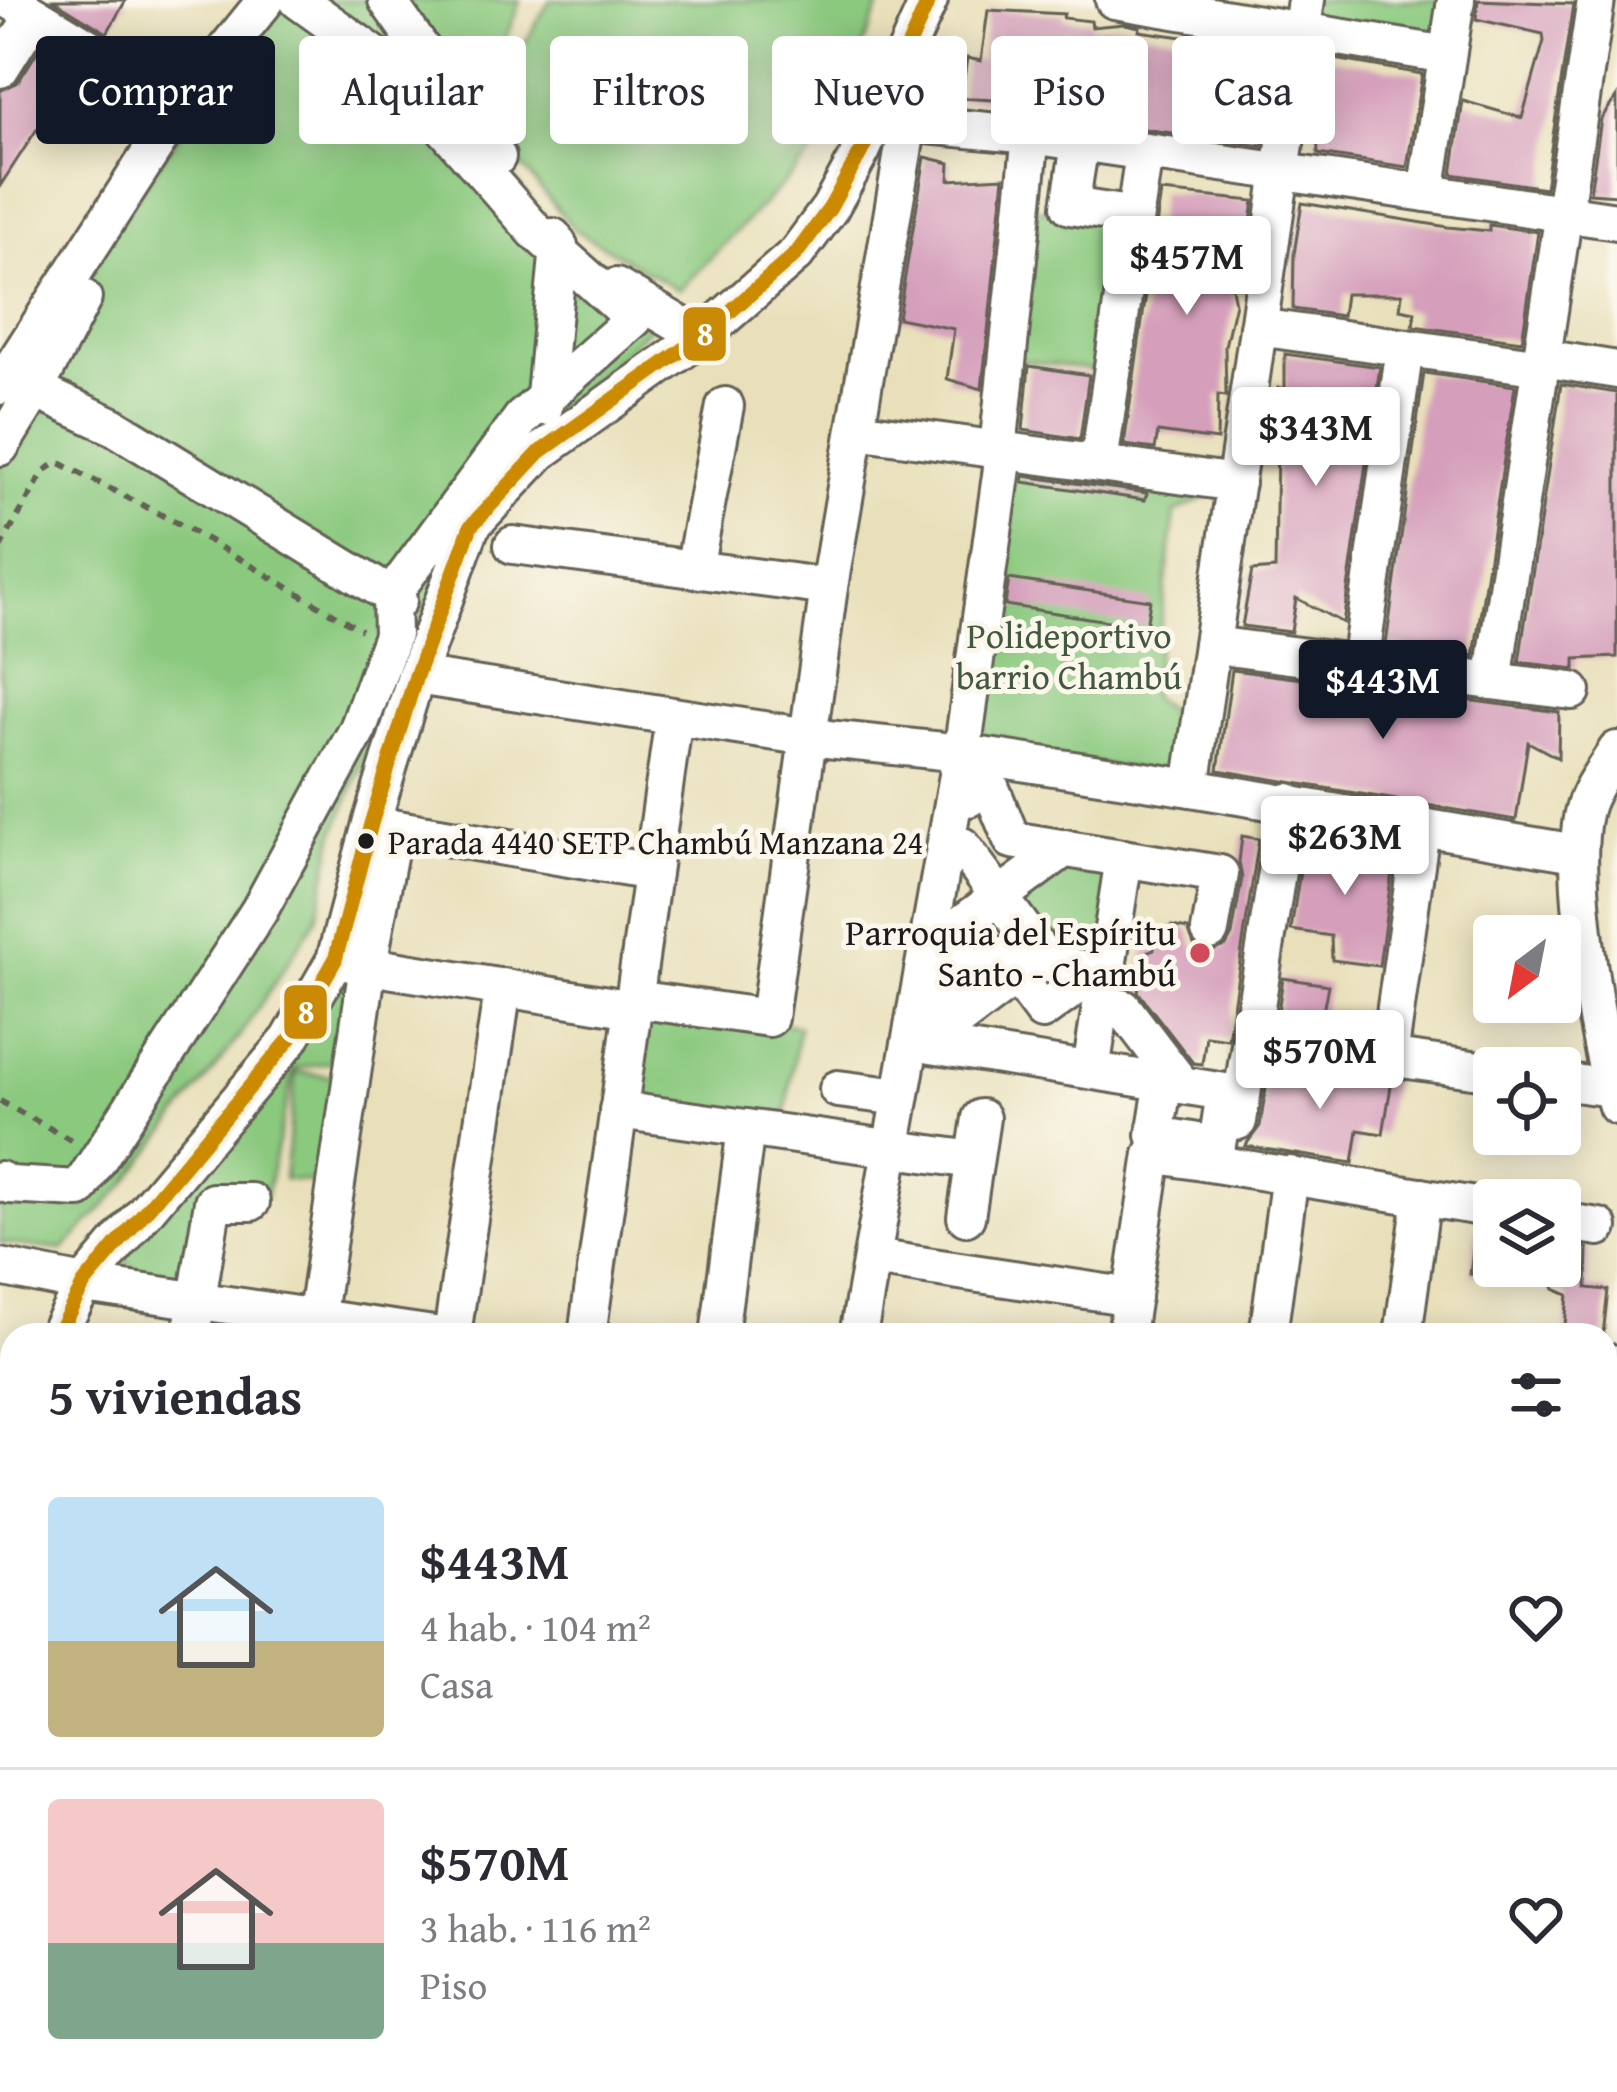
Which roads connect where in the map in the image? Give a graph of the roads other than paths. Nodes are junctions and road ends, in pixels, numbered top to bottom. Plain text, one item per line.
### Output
1 (266, 0) edge
2 (284, 0) edge
3 (298, 0) edge
4 (387, 0) edge
5 (929, 0) edge
6 (1114, 0) edge
7 (1456, 0) edge
8 (1596, 0) edge
9 (22, 7) edge
10 (1303, 16) edge
11 (70, 36) edge
12 (237, 36) edge
13 (918, 36) edge
14 (1447, 55) junction
15 (0, 69) edge
16 (1601, 77) edge
17 (159, 144) edge
18 (875, 144) edge
19 (888, 144) edge
20 (1030, 144) edge
21 (1080, 144) joint
22 (1144, 153) junction
23 (1280, 172) junction
24 (1426, 194) junction
25 (1129, 214) dead end
26 (1566, 214) junction
27 (1617, 221) edge
28 (559, 246) junction
29 (1258, 327) junction
30 (700, 337) junction
31 (1405, 348) junction
32 (1542, 363) junction
33 (1617, 370) edge
34 (18, 388) edge
35 (725, 406) dead end
36 (856, 430) junction
37 (0, 447) edge
38 (540, 452) junction
39 (1001, 452) junction
40 (1099, 464) junction
41 (1235, 483) junction
42 (513, 545) dead end
43 (694, 569) junction
44 (830, 586) junction
45 (409, 608) junction
46 (1211, 645) junction
47 (1360, 664) junction
48 (416, 676) junction
49 (1493, 681) junction
50 (1573, 692) dead end
51 (674, 717) junction
52 (808, 737) junction
53 (1617, 750) edge
54 (962, 753) junction
55 (1191, 788) junction
56 (1288, 802) junction
57 (382, 826) junction
58 (1421, 829) junction
59 (962, 846) junction
60 (1065, 848) junction
61 (1576, 853) junction
62 (1124, 858) junction
63 (652, 872) junction
64 (999, 896) junction
65 (1210, 931) dead end
66 (945, 948) junction
67 (352, 963) junction
68 (1022, 965) junction
69 (1101, 972) junction
70 (502, 987) junction
71 (634, 1004) junction
72 (974, 1007) junction
73 (1124, 1008) dead end
74 (1607, 1012) edge
75 (1251, 1038) junction
76 (932, 1039) junction
77 (1389, 1058) junction
78 (1473, 1069) edge
79 (1103, 1072) junction
80 (1581, 1087) edge
81 (838, 1089) dead end
82 (900, 1097) junction
83 (1614, 1097) edge
84 (618, 1110) junction
85 (980, 1118) dead end
86 (746, 1128) junction
87 (890, 1148) junction
88 (973, 1160) junction
89 (1231, 1166) junction
90 (1289, 1175) junction
91 (0, 1180) edge
92 (1422, 1197) junction
93 (251, 1202) dead end
94 (1473, 1206) edge
95 (966, 1217) dead end
96 (1581, 1224) edge
97 (1599, 1227) dead end
98 (873, 1258) junction
99 (0, 1267) edge
100 (84, 1284) junction
101 (1132, 1297) junction
102 (194, 1317) edge
103 (63, 1323) edge
104 (275, 1323) edge
105 (315, 1323) edge
106 (454, 1323) edge
107 (589, 1323) edge
108 (721, 1323) edge
109 (860, 1323) edge
110 (1128, 1323) edge
111 (1270, 1323) edge
112 (1405, 1323) edge

1 - 12 street
2 - 34 street
3 - 45 street
4 - 28 street
5 - 13 street
6 - 10 street
7 - 14 street
8 - 16 street
9 - 11 street
9 - 15 street
10 - 14 street
10 - 23 street
14 - 24 street
16 - 26 street
17 - 34 street
18 - 30 street
19 - 36 street
20 - 39 street
21 - 22 street
21 - 25 street
22 - 23 street
22 - 40 street
23 - 24 street
23 - 29 street
24 - 26 street
26 - 27 street
26 - 32 street
28 - 30 street
28 - 38 street
29 - 31 street
29 - 41 street
30 - 38 street
31 - 32 street
31 - 47 street
32 - 33 street
32 - 49 street
34 - 37 street
34 - 45 street
35 - 43 street
36 - 39 street
36 - 44 street
38 - 45 street
39 - 40 street
39 - 54 street
40 - 41 street
41 - 46 street
42 - 43 street
43 - 44 street
44 - 52 street
45 - 48 street
45 - 91 street
46 - 47 street
46 - 55 street
47 - 49 street
48 - 51 street
48 - 57 street
49 - 50 street
51 - 52 street
51 - 63 street
52 - 54 street
52 - 71 street
53 - 61 street
54 - 55 street
54 - 82 street
55 - 56 street
56 - 58 street
56 - 75 street
57 - 63 street
57 - 67 street
58 - 61 street
58 - 77 street
59 - 60 street
59 - 64 street
59 - 66 street
60 - 62 street
60 - 64 street
61 - 74 street
62 - 65 street
62 - 69 street
63 - 71 street
64 - 66 street
64 - 68 street
66 - 68 street
66 - 72 street
66 - 76 street
67 - 70 street
67 - 100 street
67 - 105 street
68 - 69 street
68 - 72 street
69 - 79 street
70 - 71 street
70 - 106 street
71 - 84 street
72 - 76 street
73 - 79 street
74 - 83 street
75 - 77 street
75 - 89 street
76 - 79 street
77 - 78 street
80 - 83 street
81 - 82 street
82 - 87 street
84 - 86 street
84 - 107 street
85 - 88 street
86 - 87 street
86 - 108 street
87 - 88 street
87 - 98 street
88 - 95 street
89 - 90 street
89 - 101 street
90 - 92 street
90 - 111 street
92 - 94 street
92 - 112 street
93 - 102 street
96 - 97 street
98 - 101 street
98 - 109 street
99 - 100 street
100 - 102 street
100 - 103 street
101 - 110 street
102 - 104 street

